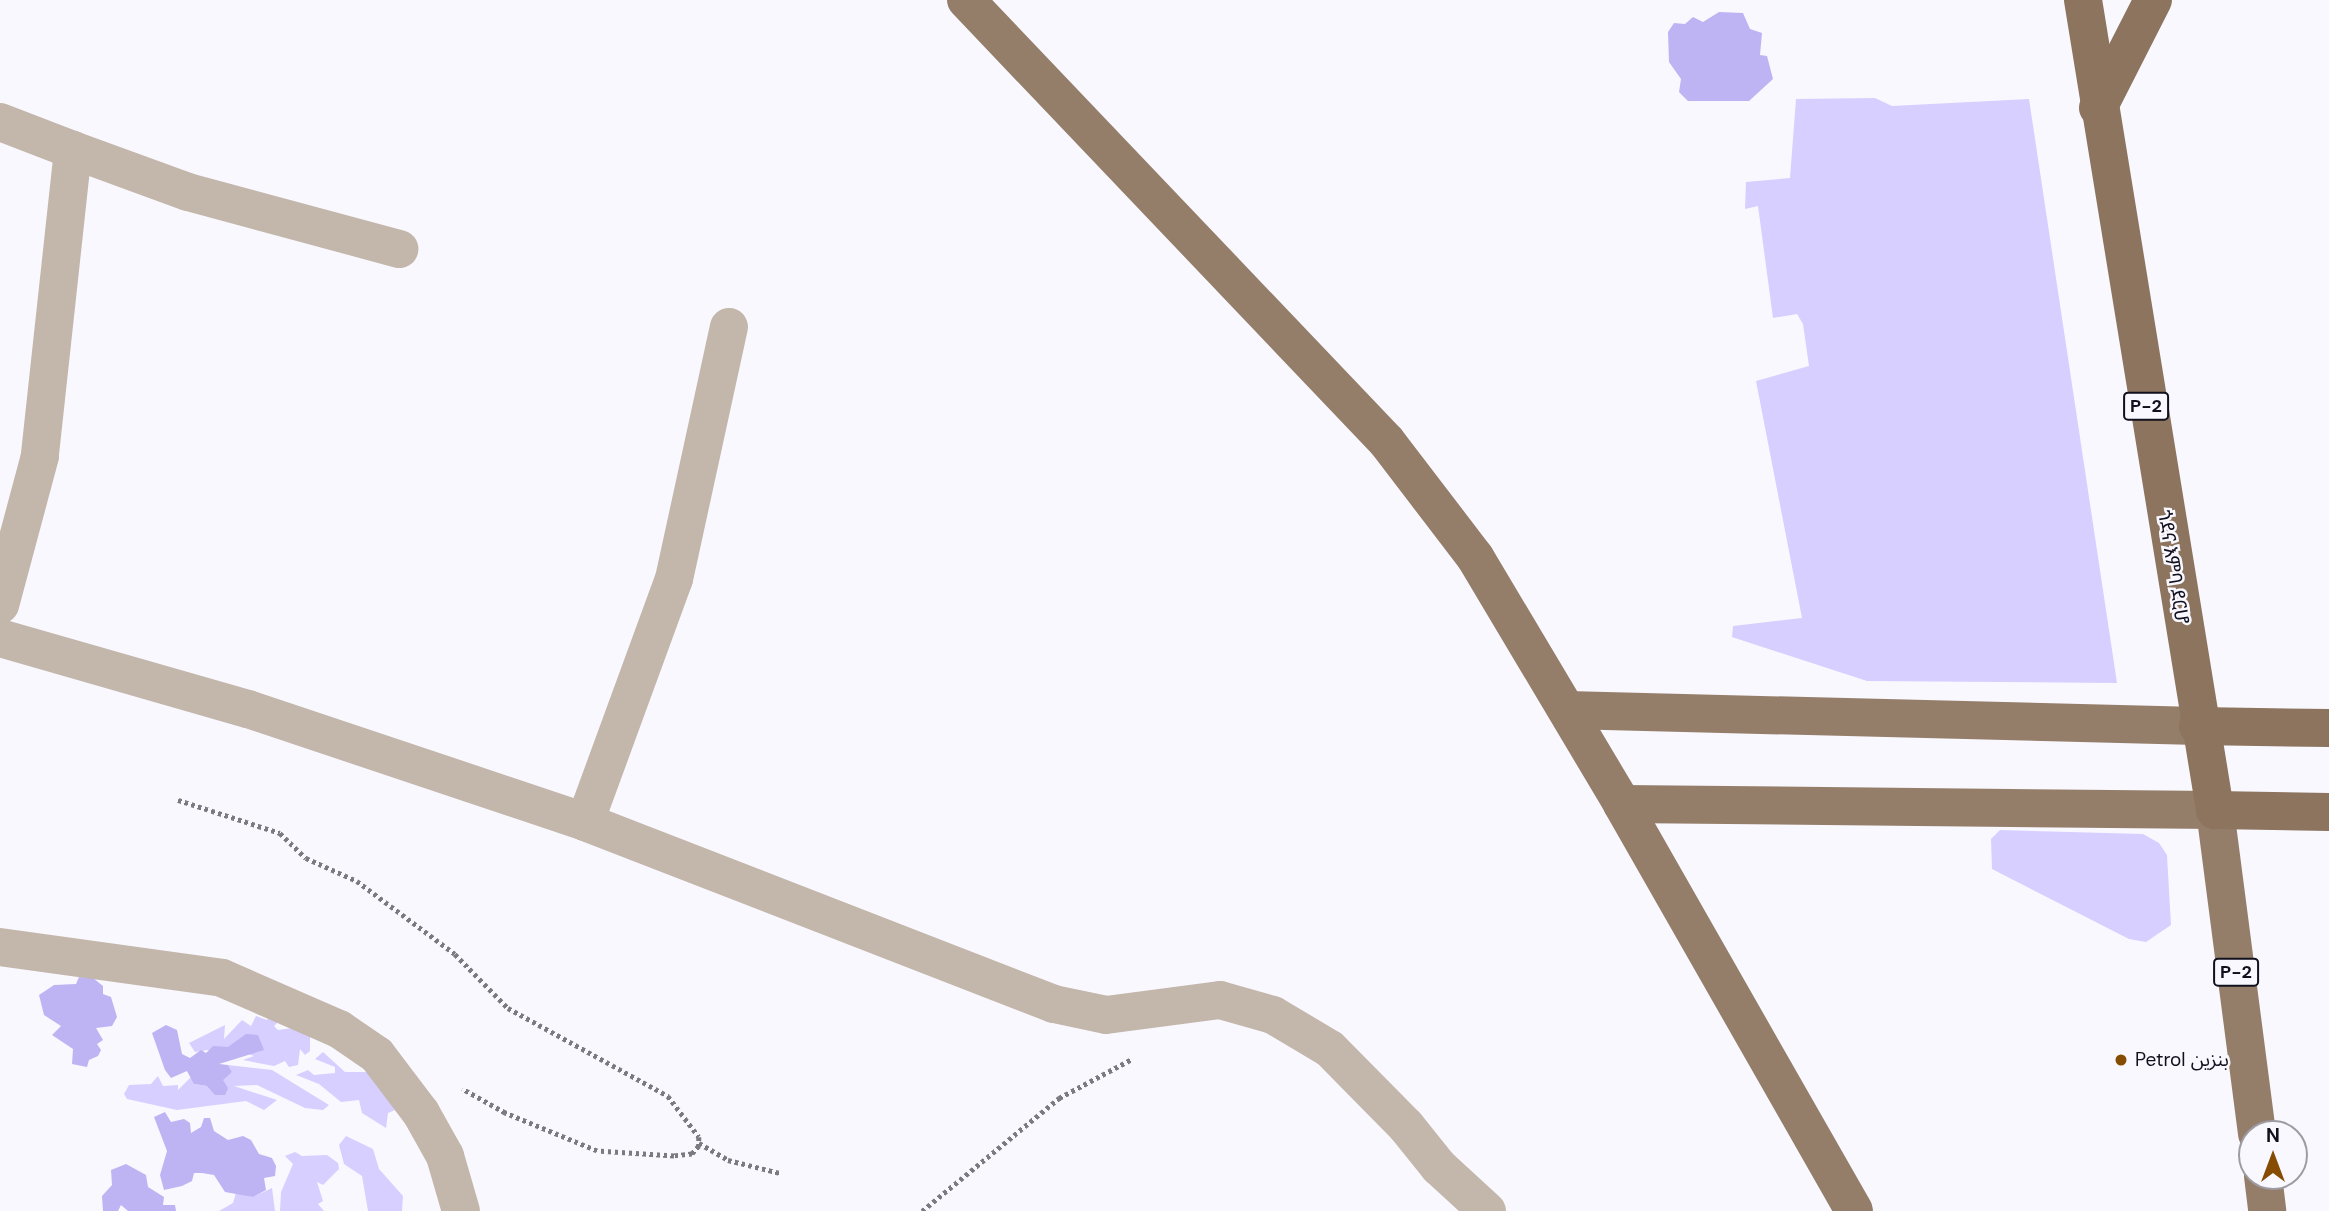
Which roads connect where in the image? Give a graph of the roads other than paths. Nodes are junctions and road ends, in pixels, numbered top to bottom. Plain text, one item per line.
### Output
1 (967, 0) edge
2 (2083, 0) edge
3 (2153, 0) edge
4 (2098, 108) junction
5 (0, 122) edge
6 (73, 150) junction
7 (399, 249) dead end
8 (729, 327) dead end
9 (0, 605) edge
10 (0, 638) edge
11 (1567, 710) junction
12 (2198, 726) junction
13 (2329, 728) edge
14 (1622, 804) junction
15 (2215, 810) junction
16 (2329, 813) edge
17 (586, 822) junction
18 (0, 947) edge
19 (2255, 1120) edge
20 (1439, 1167) junction
21 (2265, 1190) edge
22 (461, 1211) edge
23 (1444, 1211) edge
24 (1487, 1211) edge
25 (1854, 1211) edge
26 (2267, 1211) edge

1 - 11 main road
2 - 4 highway, ጎደና እምባ ደርሆ / P-2
3 - 4 highway
4 - 12 highway, ጎደና እምባ ደርሆ / P-2
5 - 6 street
6 - 7 street
6 - 9 street
8 - 17 street
10 - 17 street
11 - 12 main road
11 - 14 main road
12 - 13 highway
12 - 15 highway, ጎደና እምባ ደርሆ / P-2
14 - 15 main road
14 - 25 main road
15 - 16 highway
15 - 19 main road, ጎደና እምባ ደርሆ / P-2
17 - 20 street
18 - 22 street
20 - 23 street
20 - 24 street
21 - 26 main road

